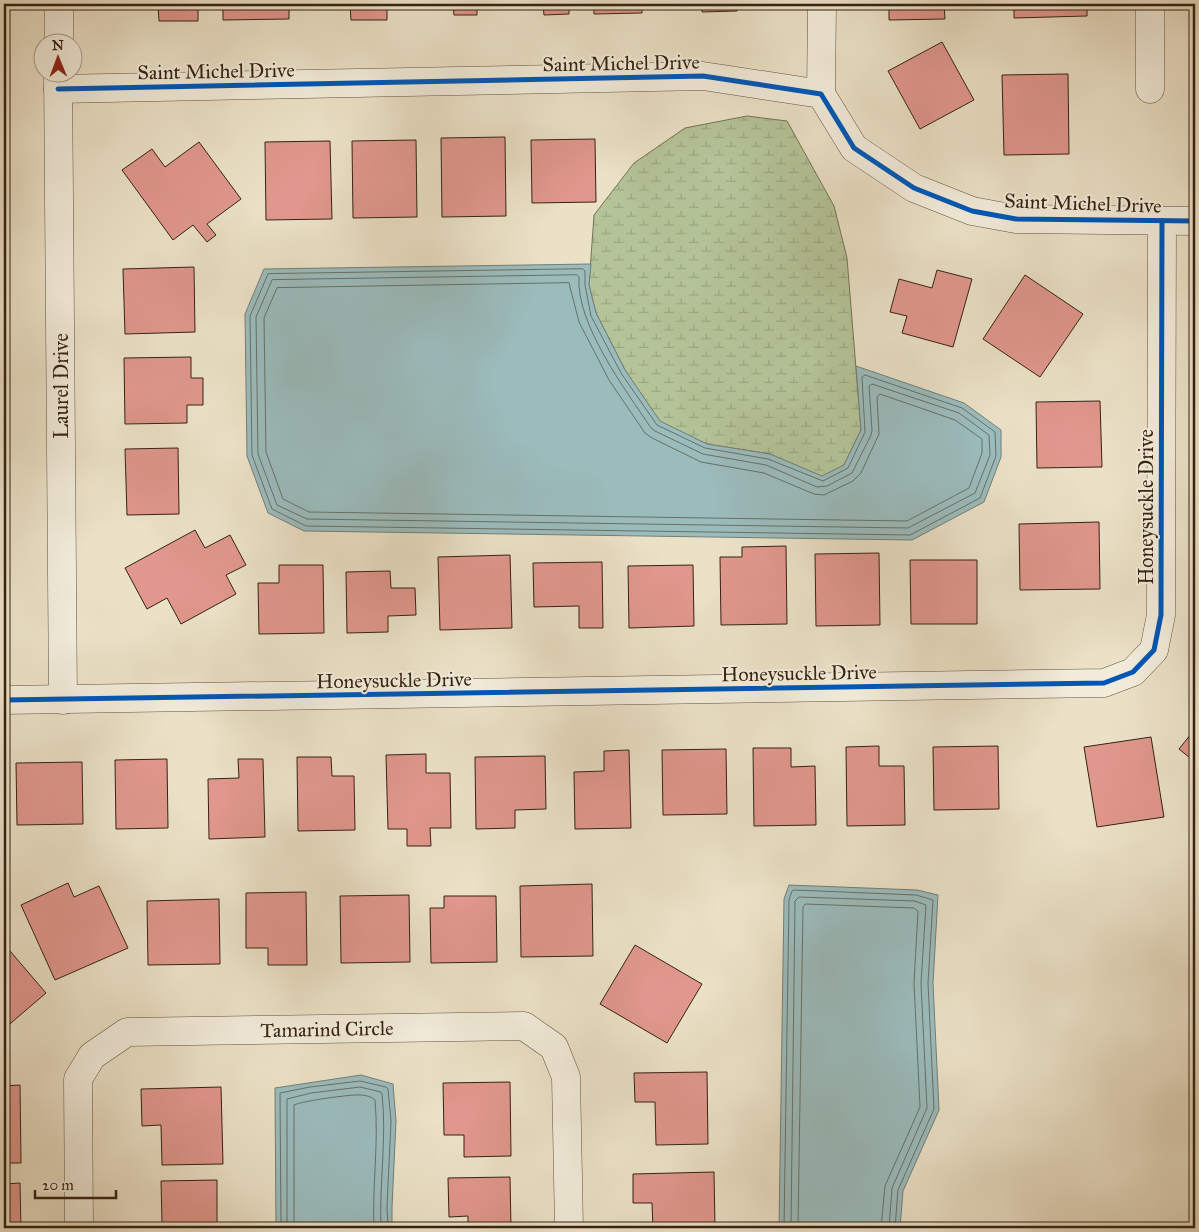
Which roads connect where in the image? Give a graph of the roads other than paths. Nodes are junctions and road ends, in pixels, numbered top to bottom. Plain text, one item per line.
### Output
1 (59, 4) edge
2 (822, 4) edge
3 (1150, 4) edge
4 (59, 32) edge
5 (82, 81) edge
6 (58, 82) edge
7 (1150, 89) dead end
8 (821, 94) junction
9 (1162, 221) junction
10 (1195, 221) edge
11 (4, 700) edge
12 (63, 700) junction
13 (79, 1228) edge
14 (568, 1228) edge

1 - 4 street
2 - 8 street
3 - 7 street
5 - 8 street, Saint Michel Drive
6 - 12 street, Laurel Drive
8 - 9 street, Saint Michel Drive
9 - 10 street, Saint Michel Drive
9 - 12 street, Honeysuckle Drive
11 - 12 street, Honeysuckle Drive
13 - 14 street, Tamarind Circle

